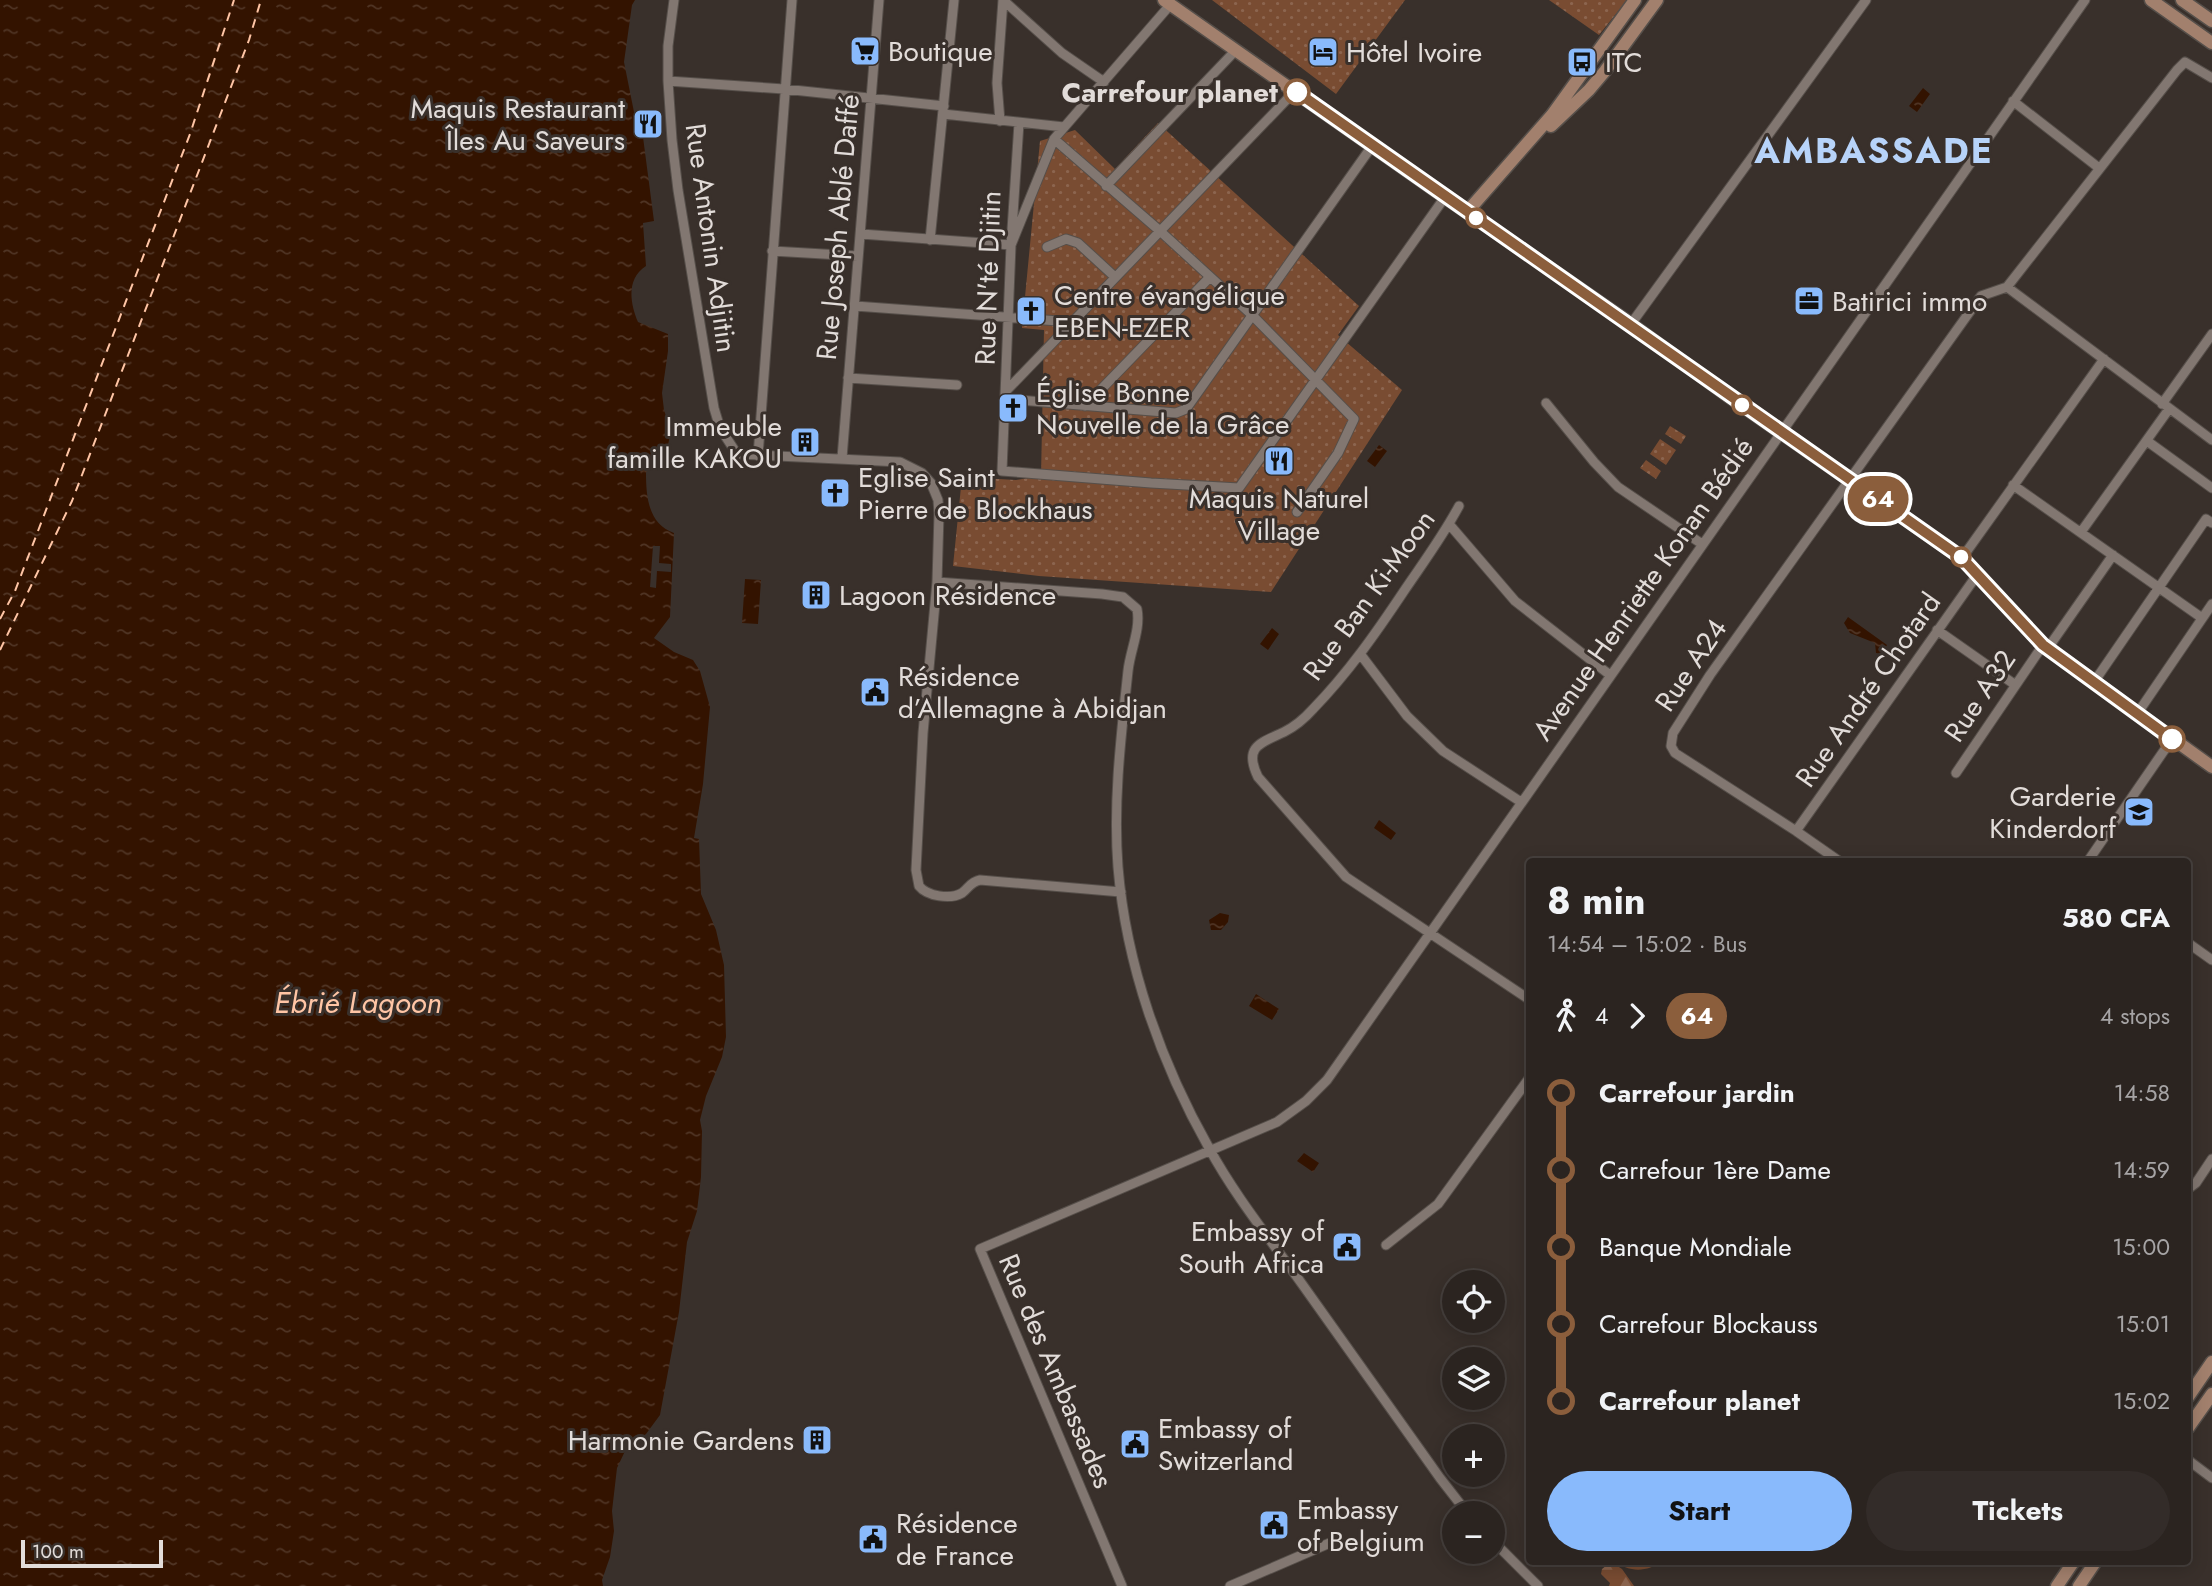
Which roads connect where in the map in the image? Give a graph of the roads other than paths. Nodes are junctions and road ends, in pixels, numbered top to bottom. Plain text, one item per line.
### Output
1 (674, 0) edge
2 (792, 0) edge
3 (879, 0) edge
4 (954, 0) edge
5 (1003, 0) edge
6 (1635, 0) edge
7 (1657, 0) edge
8 (1866, 0) edge
9 (2077, 0) edge
10 (2085, 0) edge
11 (2151, 0) edge
12 (2182, 0) edge
13 (1167, 2) edge
14 (2075, 12) junction
15 (2212, 21) edge
16 (2212, 43) edge
17 (1236, 50) junction
18 (2212, 78) edge
19 (668, 81) junction
20 (1104, 82) junction
21 (784, 89) junction
22 (1295, 91) junction
23 (872, 99) junction
24 (2013, 101) junction
25 (944, 110) junction
26 (1000, 121) junction
27 (1019, 123) junction
28 (1064, 127) junction
29 (1054, 139) junction
30 (1372, 146) junction
31 (1520, 155) junction
32 (2099, 169) junction
33 (1107, 186) junction
34 (1445, 197) junction
35 (1467, 212) junction
36 (1160, 231) junction
37 (861, 234) junction
38 (930, 240) junction
39 (1011, 246) junction
40 (1047, 247) dead end
41 (772, 251) junction
42 (858, 256) junction
43 (1115, 277) junction
44 (1210, 277) junction
45 (2007, 288) junction
46 (855, 306) junction
47 (1252, 315) junction
48 (1009, 318) junction
49 (1072, 322) junction
50 (1631, 324) junction
51 (2212, 334) edge
52 (2104, 359) junction
53 (848, 378) junction
54 (1316, 380) junction
55 (957, 385) dead end
56 (1006, 395) junction
57 (1546, 403) dead end
58 (1085, 406) junction
59 (2166, 406) junction
60 (1782, 432) junction
61 (2212, 440) edge
62 (2147, 441) junction
63 (758, 456) junction
64 (842, 458) junction
65 (1851, 481) junction
66 (2013, 485) junction
67 (2212, 488) edge
68 (1459, 506) dead end
69 (1297, 512) dead end
70 (2212, 523) edge
71 (1449, 524) junction
72 (2081, 532) junction
73 (1702, 544) junction
74 (2113, 555) junction
75 (1962, 558) junction
76 (1977, 575) junction
77 (937, 582) junction
78 (2159, 587) junction
79 (2212, 604) edge
80 (2202, 618) junction
81 (1937, 631) junction
82 (2045, 647) junction
83 (1361, 655) junction
84 (1610, 675) junction
85 (2094, 682) junction
86 (2014, 684) junction
87 (2137, 714) junction
88 (2172, 739) junction
89 (2212, 767) edge
90 (1956, 773) dead end
91 (1521, 802) junction
92 (1796, 831) junction
93 (1835, 858) edge
94 (2090, 858) edge
95 (1121, 892) junction
96 (1430, 932) junction
97 (2191, 945) edge
98 (2212, 960) edge
99 (1526, 997) edge
100 (1526, 1083) edge
101 (1210, 1150) junction
102 (2212, 1159) edge
103 (2191, 1187) edge
104 (1386, 1245) dead end
105 (2212, 1362) edge
106 (2191, 1392) edge
107 (2212, 1394) edge
108 (2191, 1423) edge
109 (2191, 1462) edge
110 (2212, 1478) edge
111 (1458, 1501) edge
112 (1332, 1542) dead end
113 (1505, 1553) edge
114 (2071, 1565) edge
115 (2093, 1565) edge
116 (1122, 1586) edge
117 (1230, 1586) edge
118 (1538, 1586) edge
119 (2057, 1586) edge
120 (2079, 1586) edge

1 - 19 street, Rue Antonin Adjitin
2 - 21 street
3 - 23 street, Rue Joseph Ablé Daffé
4 - 25 street
5 - 20 street
5 - 26 street
6 - 31 street
7 - 31 street
8 - 50 street
9 - 14 street, Avenue Henriette Konan Bédié
10 - 14 street, Avenue Henriette Konan Bédié
11 - 16 street
12 - 15 street
13 - 17 street
13 - 20 street
14 - 24 street, Avenue Henriette Konan Bédié
17 - 22 street
17 - 33 street
18 - 32 street
19 - 21 street
19 - 63 street, Rue Antonin Adjitin
20 - 28 street
21 - 23 street
21 - 41 street
22 - 30 street
22 - 36 street
23 - 25 street
23 - 37 street, Rue Joseph Ablé Daffé
24 - 32 street
24 - 60 street, Avenue Henriette Konan Bédié
25 - 26 street
25 - 38 street
26 - 27 street
27 - 28 street
27 - 39 street, Rue N'té Djitin
28 - 29 street
29 - 33 street
29 - 39 street
30 - 34 street
30 - 47 street
31 - 35 street
32 - 45 street
33 - 36 street
34 - 35 street
34 - 54 street, Rue N'té Djitin
35 - 50 street
36 - 43 street
36 - 44 street
37 - 38 street
37 - 42 street, Rue Joseph Ablé Daffé
38 - 39 street
39 - 48 street, Rue N'té Djitin
40 - 43 street
41 - 42 street
41 - 63 street
42 - 46 street, Rue Joseph Ablé Daffé
43 - 49 street
44 - 47 street
44 - 58 street
45 - 52 street
45 - 65 street, Rue A24
46 - 48 street
46 - 53 street, Rue Joseph Ablé Daffé
47 - 54 street
47 - 58 street
48 - 49 street
48 - 56 street, Rue N'té Djitin
49 - 56 street
50 - 60 street
51 - 59 street
52 - 59 street
52 - 66 street
53 - 55 street
53 - 64 street, Rue Joseph Ablé Daffé
54 - 56 street, Rue N'té Djitin
54 - 69 street
56 - 58 street
57 - 73 street
59 - 61 street
59 - 62 street
60 - 65 street
60 - 73 street, Avenue Henriette Konan Bédié
62 - 67 street
62 - 72 street
63 - 64 street
64 - 77 street
65 - 75 street
65 - 92 street, Rue A24
66 - 72 street
66 - 75 street
68 - 71 street, Rue Ban Ki-Moon
70 - 78 street
71 - 83 street, Rue Ban Ki-Moon
71 - 84 street
72 - 74 street
73 - 84 street, Avenue Henriette Konan Bédié
74 - 78 street
74 - 82 street, Rue A32
75 - 76 street
76 - 81 street, Rue André Chotard
76 - 82 street
77 - 95 street
77 - 95 street
78 - 80 street
78 - 85 street
79 - 80 street
80 - 87 street
81 - 86 street
81 - 92 street, Rue André Chotard
82 - 85 street
82 - 86 street, Rue A32
83 - 91 street
83 - 96 street, Rue Ban Ki-Moon
84 - 91 street, Avenue Henriette Konan Bédié
85 - 87 street
86 - 90 street, Rue A32
87 - 88 street
88 - 89 street
88 - 94 street
91 - 96 street, Avenue Henriette Konan Bédié
92 - 93 street, Rue A24
95 - 101 street
96 - 99 street
96 - 101 street, Avenue Henriette Konan Bédié
97 - 98 street
100 - 104 street
101 - 111 street
101 - 116 street, Rue des Ambassades
102 - 103 street
105 - 106 street
107 - 108 street
109 - 110 street
112 - 117 street
113 - 118 street
114 - 119 street
115 - 120 street

